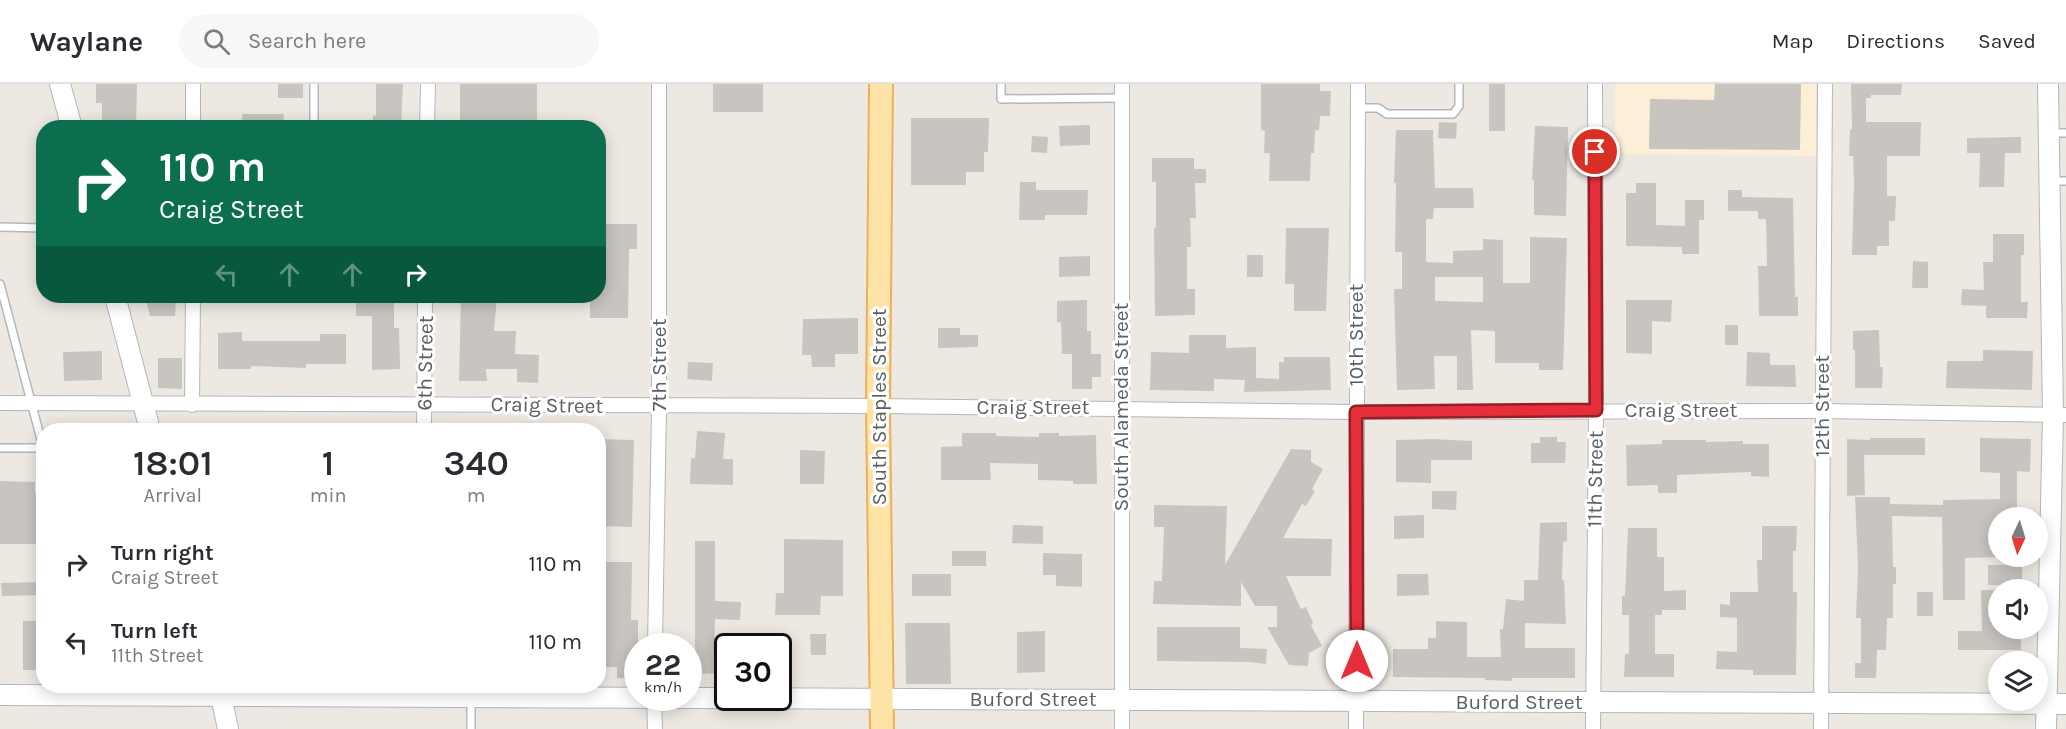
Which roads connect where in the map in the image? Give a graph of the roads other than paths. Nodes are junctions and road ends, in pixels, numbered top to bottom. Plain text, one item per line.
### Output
1 (60, 84) edge
2 (193, 84) edge
3 (314, 84) edge
4 (428, 84) edge
5 (658, 84) edge
6 (880, 84) edge
7 (1001, 84) edge
8 (1358, 84) edge
9 (1459, 84) edge
10 (1595, 84) edge
11 (1825, 84) edge
12 (2048, 84) edge
13 (1122, 91) edge
14 (1358, 108) junction
15 (70, 120) edge
16 (193, 120) edge
17 (314, 120) edge
18 (427, 120) edge
19 (2057, 133) edge
20 (2058, 181) edge
21 (0, 227) edge
22 (36, 228) edge
23 (0, 284) edge
24 (117, 303) edge
25 (193, 303) edge
26 (425, 303) edge
27 (0, 403) edge
28 (32, 403) junction
29 (424, 403) junction
30 (143, 405) junction
31 (192, 405) junction
32 (659, 406) junction
33 (878, 406) junction
34 (1121, 408) junction
35 (1596, 410) junction
36 (1822, 411) junction
37 (1356, 412) junction
38 (2059, 415) edge
39 (37, 423) edge
40 (148, 423) edge
41 (424, 423) edge
42 (0, 448) edge
43 (36, 450) edge
44 (655, 633) edge
45 (2048, 660) edge
46 (52, 693) edge
47 (221, 693) edge
48 (440, 693) edge
49 (0, 695) edge
50 (471, 697) junction
51 (624, 698) edge
52 (702, 698) edge
53 (882, 699) junction
54 (1122, 700) junction
55 (1357, 701) junction
56 (1593, 702) junction
57 (1821, 703) junction
58 (1988, 704) edge
59 (2048, 704) edge
60 (2066, 704) edge
61 (654, 711) edge
62 (2046, 711) edge
63 (228, 729) edge
64 (471, 729) edge
65 (655, 729) edge
66 (882, 729) edge
67 (1122, 729) edge
68 (1356, 729) edge
69 (1593, 729) edge
70 (1821, 729) edge
71 (2046, 729) edge

1 - 15 street
2 - 16 street
3 - 17 lane
4 - 18 street
5 - 32 street, 7th Street
6 - 33 main road, South Staples Street
7 - 13 lane
8 - 14 street, 10th Street
9 - 14 lane
10 - 35 street, 11th Street
11 - 36 street, 12th Street
12 - 19 street
13 - 34 street, South Alameda Street
14 - 37 street, 10th Street
19 - 20 street
20 - 38 street
21 - 22 lane
23 - 28 lane
24 - 30 street
25 - 31 street
26 - 29 street, 6th Street
27 - 28 street, Craig Street
28 - 30 street, Craig Street
28 - 39 lane
29 - 31 street, Craig Street
29 - 32 street, Craig Street
29 - 41 street, 6th Street
30 - 31 street, Craig Street
30 - 40 street
32 - 33 street, Craig Street
32 - 44 street, 7th Street
33 - 34 street, Craig Street
33 - 53 main road, South Staples Street
34 - 37 street, Craig Street
34 - 54 street, South Alameda Street
35 - 36 street, Craig Street
35 - 37 street, Craig Street
35 - 56 street, 11th Street
36 - 38 street, Craig Street
36 - 57 street, 12th Street
37 - 55 street, 10th Street
38 - 45 street
42 - 43 lane
46 - 49 street, Buford Street
47 - 63 street
48 - 50 street, Buford Street
50 - 51 street, Buford Street
50 - 64 lane
52 - 53 street, Buford Street
53 - 54 street, Buford Street
53 - 66 main road, South Staples Street
54 - 55 street, Buford Street
54 - 67 street, South Alameda Street
55 - 56 street, Buford Street
55 - 68 street, 10th Street
56 - 57 street, Buford Street
56 - 69 street, 11th Street
57 - 58 street, Buford Street
57 - 70 street, 12th Street
59 - 60 street, Buford Street
61 - 65 street
62 - 71 street

